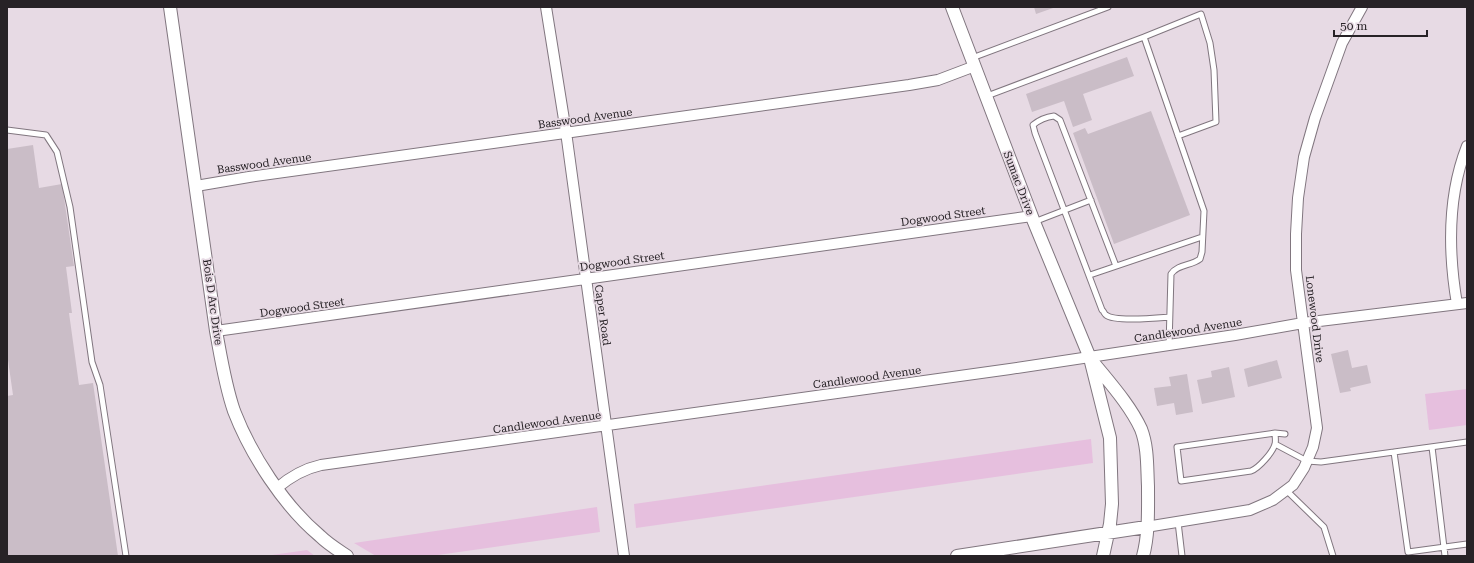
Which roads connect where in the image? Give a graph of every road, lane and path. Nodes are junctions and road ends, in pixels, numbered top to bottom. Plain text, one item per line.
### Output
1 (170, 7) edge
2 (546, 7) edge
3 (952, 7) edge
4 (1108, 7) edge
5 (1362, 7) edge
6 (1144, 37) junction
7 (974, 62) junction
8 (987, 96) junction
9 (7, 130) edge
10 (566, 132) junction
11 (1178, 136) junction
12 (1467, 146) edge
13 (196, 186) junction
14 (1091, 200) junction
15 (1065, 210) junction
16 (1033, 219) junction
17 (1202, 237) junction
18 (1116, 266) junction
19 (1090, 275) junction
20 (586, 278) junction
21 (1462, 304) edge
22 (1169, 317) junction
23 (1303, 323) junction
24 (216, 331) junction
25 (1168, 346) junction
26 (1090, 358) junction
27 (607, 426) junction
28 (1275, 433) junction
29 (1285, 434) dead end
30 (1467, 442) edge
31 (1275, 444) junction
32 (1432, 447) junction
33 (1394, 452) junction
34 (1307, 461) junction
35 (276, 488) junction
36 (1286, 490) junction
37 (1178, 522) junction
38 (1146, 527) junction
39 (1108, 534) junction
40 (1467, 544) edge
41 (1444, 547) junction
42 (126, 556) edge
43 (347, 556) edge
44 (624, 556) edge
45 (957, 556) edge
46 (1103, 556) edge
47 (1143, 556) edge
48 (1182, 556) edge
49 (1333, 556) edge
50 (1445, 556) edge

1 - 13 street, Bois D Arc Drive
2 - 10 street, Caper Road
3 - 7 street, Sumac Drive
4 - 7 lane
5 - 23 street, Lonewood Drive
6 - 8 lane
6 - 11 lane
6 - 11 lane
7 - 8 street, Sumac Drive
7 - 10 street, Basswood Avenue
8 - 16 street, Sumac Drive
9 - 42 lane
10 - 13 street, Basswood Avenue
10 - 20 street, Caper Road
11 - 17 lane
12 - 21 street
13 - 24 street, Bois D Arc Drive
14 - 15 lane
14 - 15 lane
14 - 18 lane
15 - 16 lane
15 - 19 lane
16 - 20 street, Dogwood Street
16 - 26 street, Sumac Drive
17 - 18 lane
17 - 22 lane
18 - 19 lane
19 - 22 lane
20 - 24 street, Dogwood Street
20 - 27 street, Caper Road
21 - 23 street, Candlewood Avenue
22 - 25 lane
23 - 25 street, Candlewood Avenue
23 - 34 street, Lonewood Drive
24 - 35 street, Bois D Arc Drive
25 - 26 street, Candlewood Avenue
26 - 27 street, Candlewood Avenue
26 - 38 street, Sumac Drive
26 - 39 street, Sumac Drive
27 - 35 street, Candlewood Avenue
27 - 44 street, Caper Road
28 - 29 lane
28 - 31 lane
28 - 31 lane
30 - 32 lane
31 - 34 lane
32 - 33 lane
32 - 41 lane
33 - 34 lane
33 - 41 lane
34 - 36 street, Lonewood Drive
35 - 43 street, Bois D Arc Drive
36 - 37 street, Lonewood Drive
36 - 49 lane
37 - 38 street, Lonewood Drive
37 - 48 lane
38 - 39 street
38 - 47 street, Sumac Drive
39 - 45 street
39 - 46 street, Sumac Drive
40 - 41 lane
41 - 50 lane

